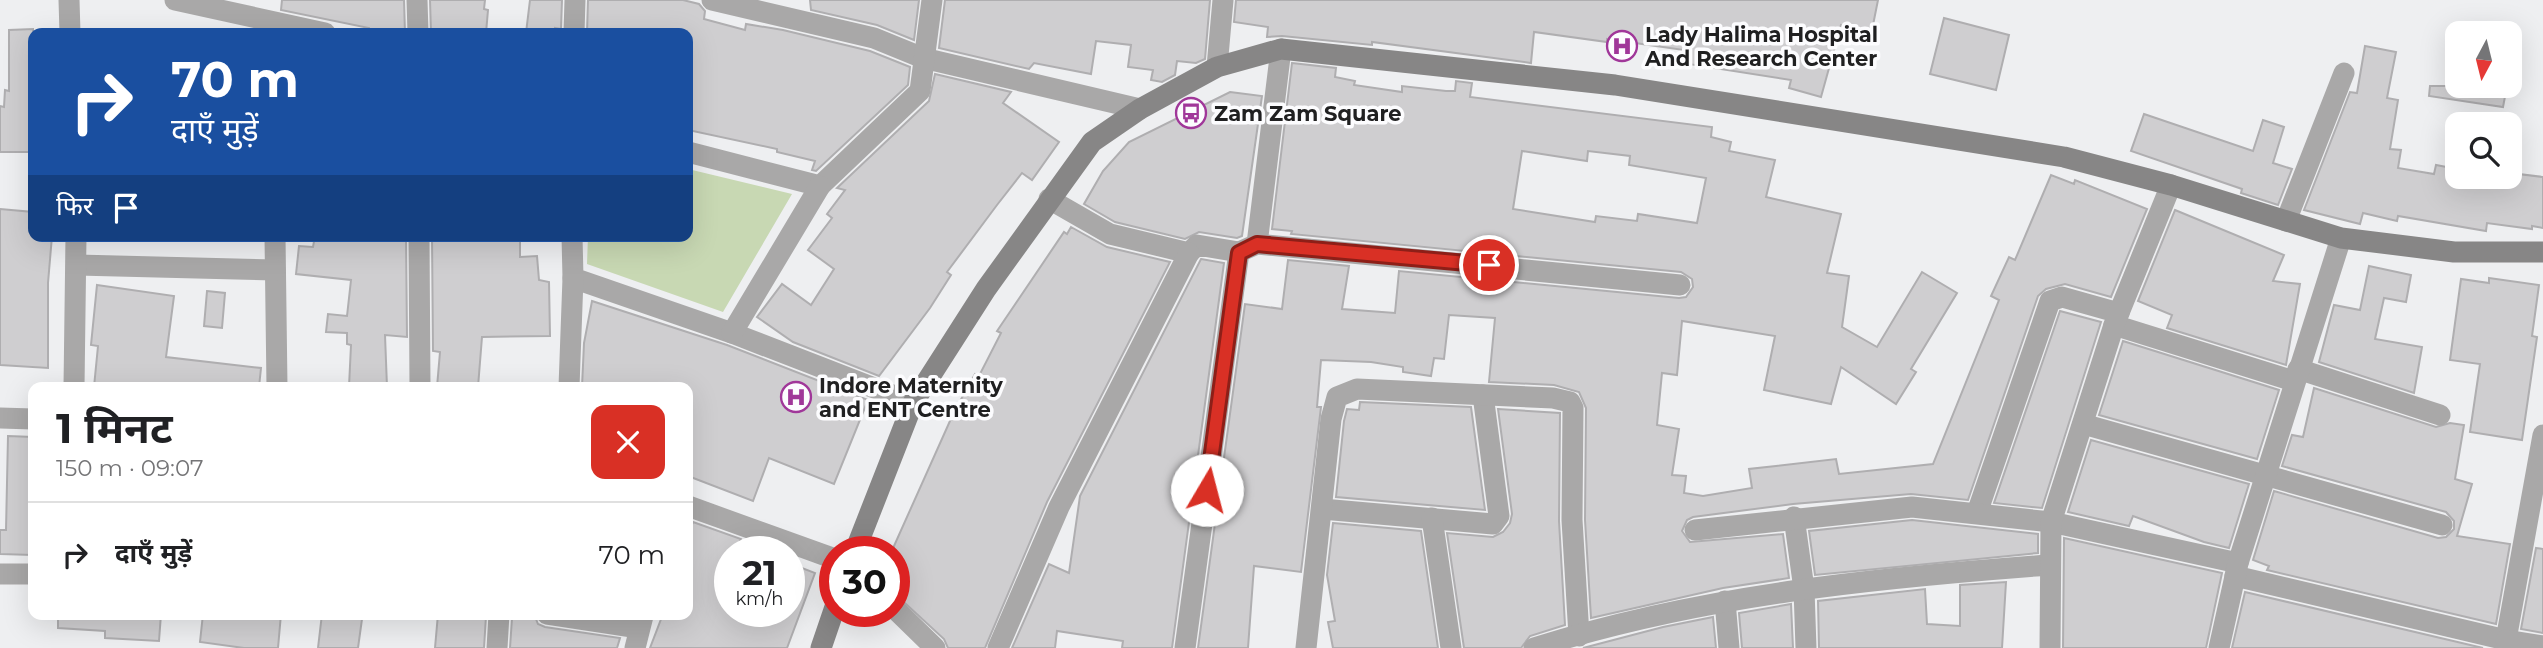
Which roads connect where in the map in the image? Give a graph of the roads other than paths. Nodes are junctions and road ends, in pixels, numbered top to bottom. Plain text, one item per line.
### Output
1 (69, 0) edge
2 (175, 0) edge
3 (417, 0) edge
4 (575, 0) edge
5 (712, 0) edge
6 (932, 0) edge
7 (1223, 0) edge
8 (70, 28) edge
9 (279, 28) edge
10 (418, 28) edge
11 (573, 28) edge
12 (1281, 49) junction
13 (922, 58) junction
14 (1217, 67) junction
15 (2344, 74) dead end
16 (1140, 109) junction
17 (693, 153) edge
18 (2171, 185) junction
19 (820, 186) junction
20 (1049, 199) junction
21 (2286, 221) junction
22 (2341, 238) junction
23 (76, 242) edge
24 (275, 242) edge
25 (419, 242) edge
26 (572, 242) edge
27 (1248, 248) junction
28 (2543, 252) edge
29 (1189, 253) junction
30 (77, 265) junction
31 (275, 270) junction
32 (573, 278) junction
33 (1680, 285) dead end
34 (2117, 319) junction
35 (732, 333) junction
36 (2296, 375) junction
37 (74, 382) edge
38 (277, 382) edge
39 (420, 382) edge
40 (569, 382) edge
41 (1483, 395) junction
42 (913, 403) junction
43 (2440, 415) dead end
44 (0, 418) edge
45 (28, 419) edge
46 (2083, 424) junction
47 (2543, 435) edge
48 (2266, 475) junction
49 (1322, 509) junction
50 (693, 510) edge
51 (1976, 513) junction
52 (1794, 517) junction
53 (1433, 518) junction
54 (2051, 522) junction
55 (2442, 525) dead end
56 (1695, 530) dead end
57 (861, 536) edge
58 (819, 553) edge
59 (2049, 565) junction
60 (2236, 570) junction
61 (0, 574) edge
62 (28, 574) edge
63 (1804, 589) junction
64 (1725, 601) junction
65 (498, 620) edge
66 (582, 620) edge
67 (910, 623) edge
68 (828, 627) edge
69 (639, 630) edge
70 (1579, 636) junction
71 (2506, 640) junction
72 (2543, 646) edge
73 (496, 648) edge
74 (821, 648) edge
75 (936, 648) edge
76 (998, 648) edge
77 (1185, 648) edge
78 (1306, 648) edge
79 (1451, 648) edge
80 (1534, 648) edge
81 (1729, 648) edge
82 (1806, 648) edge
83 (2050, 648) edge
84 (2219, 648) edge

1 - 8 street
2 - 9 street
3 - 10 street
4 - 11 street
5 - 13 street
6 - 13 street
7 - 14 street
12 - 14 main road
12 - 18 main road
12 - 27 street
13 - 16 street
13 - 19 street
14 - 16 main road
15 - 21 street
16 - 20 main road
17 - 19 street
18 - 21 main road
18 - 34 street
19 - 35 street
20 - 29 street
20 - 42 main road
21 - 22 main road
22 - 28 main road
22 - 36 street
23 - 30 street
24 - 31 street
25 - 39 street
26 - 32 street
27 - 29 street
27 - 33 street
27 - 77 street
29 - 76 street
30 - 31 street
30 - 37 street
31 - 38 street
32 - 35 street
32 - 40 street
34 - 36 street
34 - 46 street
34 - 51 street
35 - 42 street
36 - 43 street
36 - 48 street
41 - 49 street
41 - 53 street
41 - 70 street
42 - 57 main road
44 - 45 street
46 - 48 street
46 - 54 street
47 - 71 street
48 - 55 street
48 - 60 street
49 - 53 street
49 - 78 street
50 - 58 street
51 - 52 street
51 - 54 street
52 - 56 street
52 - 63 street
53 - 79 street
54 - 59 street
54 - 60 street
59 - 63 street
59 - 83 street
60 - 71 street
60 - 84 street
61 - 62 street
63 - 64 street
63 - 82 street
64 - 70 street
64 - 81 street
65 - 73 street
66 - 69 street
67 - 75 street
68 - 74 main road
70 - 80 street
71 - 72 street

